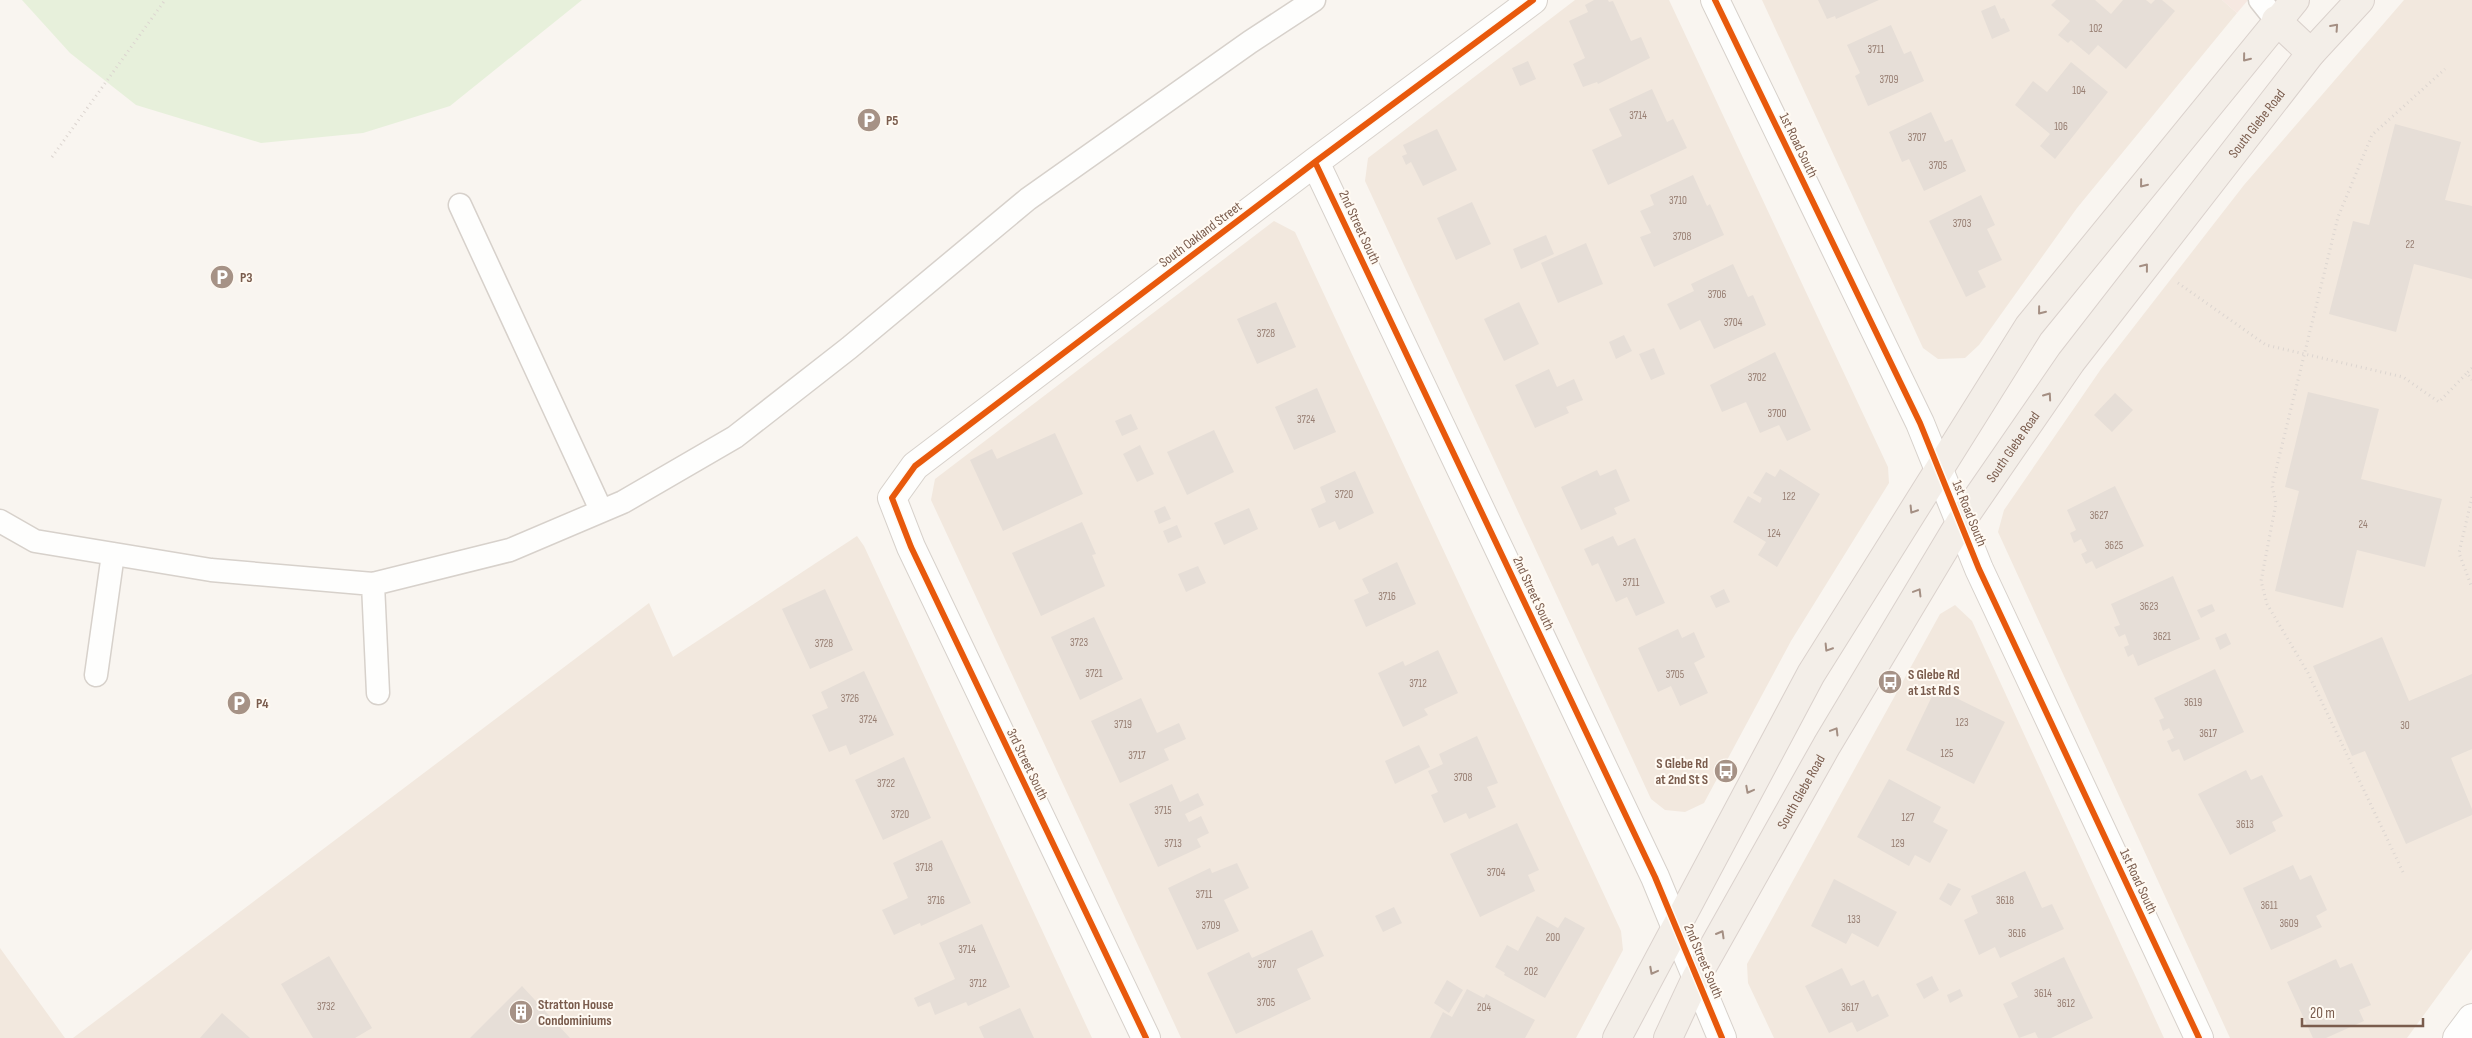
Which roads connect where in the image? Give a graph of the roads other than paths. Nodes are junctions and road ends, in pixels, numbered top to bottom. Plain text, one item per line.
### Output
1 (1314, 0) edge
2 (1533, 0) edge
3 (1715, 0) edge
4 (2295, 0) edge
5 (2360, 0) edge
6 (2268, 10) edge
7 (2311, 53) junction
8 (1315, 162) junction
9 (460, 205) dead end
10 (1938, 468) junction
11 (892, 498) joint
12 (601, 510) junction
13 (0, 521) edge
14 (1960, 523) junction
15 (113, 554) junction
16 (373, 584) junction
17 (96, 675) dead end
18 (378, 693) dead end
19 (1676, 928) junction
20 (1697, 976) junction
21 (2472, 1018) edge
22 (1146, 1038) edge
23 (1617, 1038) edge
24 (1668, 1038) edge
25 (1722, 1038) edge
26 (2198, 1038) edge
27 (2457, 1038) edge

1 - 12 lane
2 - 8 street, South Oakland Street
3 - 10 street, 1st Road South
4 - 6 main road
7 -> 5 main road, South Glebe Road
6 - 7 main road
6 -> 10 main road
14 -> 7 main road, South Glebe Road
8 - 11 street, South Oakland Street
8 - 19 street, 2nd Street South
9 - 12 lane
10 - 14 street, 1st Road South
10 -> 19 main road
11 - 22 street, 3rd Street South
12 - 16 lane
13 - 15 lane
20 -> 14 main road, South Glebe Road
14 - 26 street, 1st Road South
15 - 16 lane
15 - 17 lane
16 - 18 lane
19 - 20 street, 2nd Street South
19 -> 23 main road
20 - 24 main road, South Glebe Road
20 - 25 street, 2nd Street South
21 - 27 street

